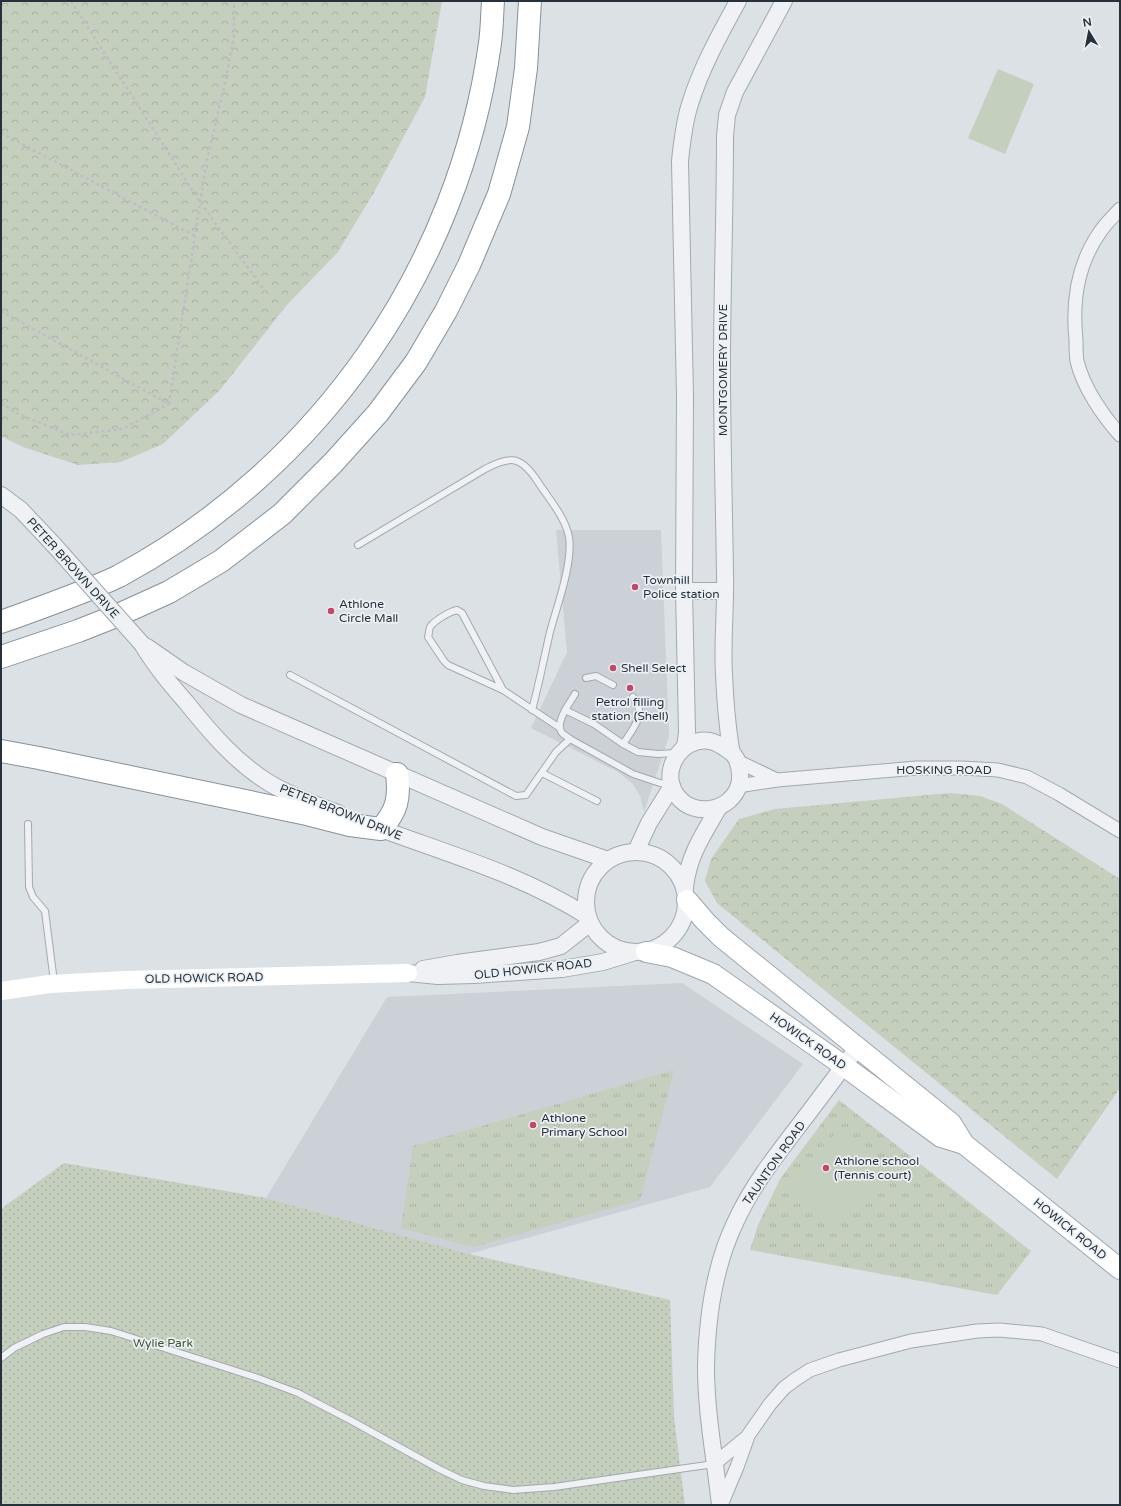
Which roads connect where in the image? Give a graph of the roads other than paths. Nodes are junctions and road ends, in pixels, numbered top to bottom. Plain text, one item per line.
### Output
1 (493, 1) edge
2 (530, 1) edge
3 (738, 1) edge
4 (784, 1) edge
5 (1120, 209) edge
6 (1120, 435) edge
7 (1, 495) edge
8 (358, 545) dead end
9 (684, 591) junction
10 (725, 591) junction
11 (1, 622) edge
12 (142, 644) junction
13 (1, 657) edge
14 (290, 675) dead end
15 (586, 678) dead end
16 (613, 685) dead end
17 (503, 690) junction
18 (575, 694) dead end
19 (633, 697) dead end
20 (532, 710) junction
21 (565, 710) junction
22 (560, 728) junction
23 (570, 739) junction
24 (623, 744) junction
25 (681, 750) junction
26 (1, 751) edge
27 (735, 757) junction
28 (542, 773) junction
29 (397, 774) junction
30 (777, 780) junction
31 (671, 786) junction
32 (738, 786) junction
33 (597, 801) dead end
34 (719, 807) junction
35 (28, 824) dead end
36 (381, 829) junction
37 (1120, 832) edge
38 (636, 851) junction
39 (608, 860) junction
40 (686, 893) junction
41 (588, 919) junction
42 (640, 952) junction
43 (408, 973) junction
44 (54, 984) junction
45 (1, 991) edge
46 (858, 1047) junction
47 (844, 1066) junction
48 (964, 1144) junction
49 (1120, 1269) edge
50 (1, 1358) edge
51 (1120, 1361) edge
52 (747, 1437) junction
53 (714, 1464) junction
54 (721, 1505) edge

1 - 11 highway
2 - 13 highway
3 - 9 street
4 - 10 street, MONTGOMERY DRIVE
5 - 6 street
7 - 12 street, PETER BROWN DRIVE, bridge
8 - 20 lane
9 - 10 street
9 - 25 street
10 - 27 street, MONTGOMERY DRIVE
12 - 29 street, PETER BROWN DRIVE
12 - 36 street, PETER BROWN DRIVE
14 - 28 lane
15 - 16 lane
17 - 17 lane
17 - 20 lane
18 - 21 lane
19 - 24 lane
20 - 22 lane
21 - 22 lane
21 - 24 lane
22 - 23 lane
23 - 28 lane
23 - 31 lane
24 - 25 lane
25 - 27 street
25 - 31 street
26 - 36 highway
27 - 30 street
27 - 32 street
28 - 33 lane
29 - 36 highway
29 - 39 street, PETER BROWN DRIVE
30 - 32 street, HOSKING ROAD
30 - 37 street, HOSKING ROAD
31 - 34 street
31 - 38 street
32 - 34 street
34 - 40 street
35 - 44 lane
36 - 41 street, PETER BROWN DRIVE
38 - 39 street
38 - 40 street
39 - 41 street
40 - 42 street
40 - 46 main road, HOWICK ROAD
41 - 42 street
41 - 43 street, OLD HOWICK ROAD
42 - 43 street, OLD HOWICK ROAD
42 - 47 main road, HOWICK ROAD
43 - 44 main road, OLD HOWICK ROAD
44 - 45 main road, OLD HOWICK ROAD
46 - 47 street, TAUNTON ROAD
46 - 48 main road, HOWICK ROAD
47 - 48 main road, HOWICK ROAD
47 - 53 street, TAUNTON ROAD
48 - 49 main road, HOWICK ROAD
50 - 53 lane
51 - 52 street
52 - 53 street
52 - 54 street
53 - 54 street, TAUNTON ROAD

